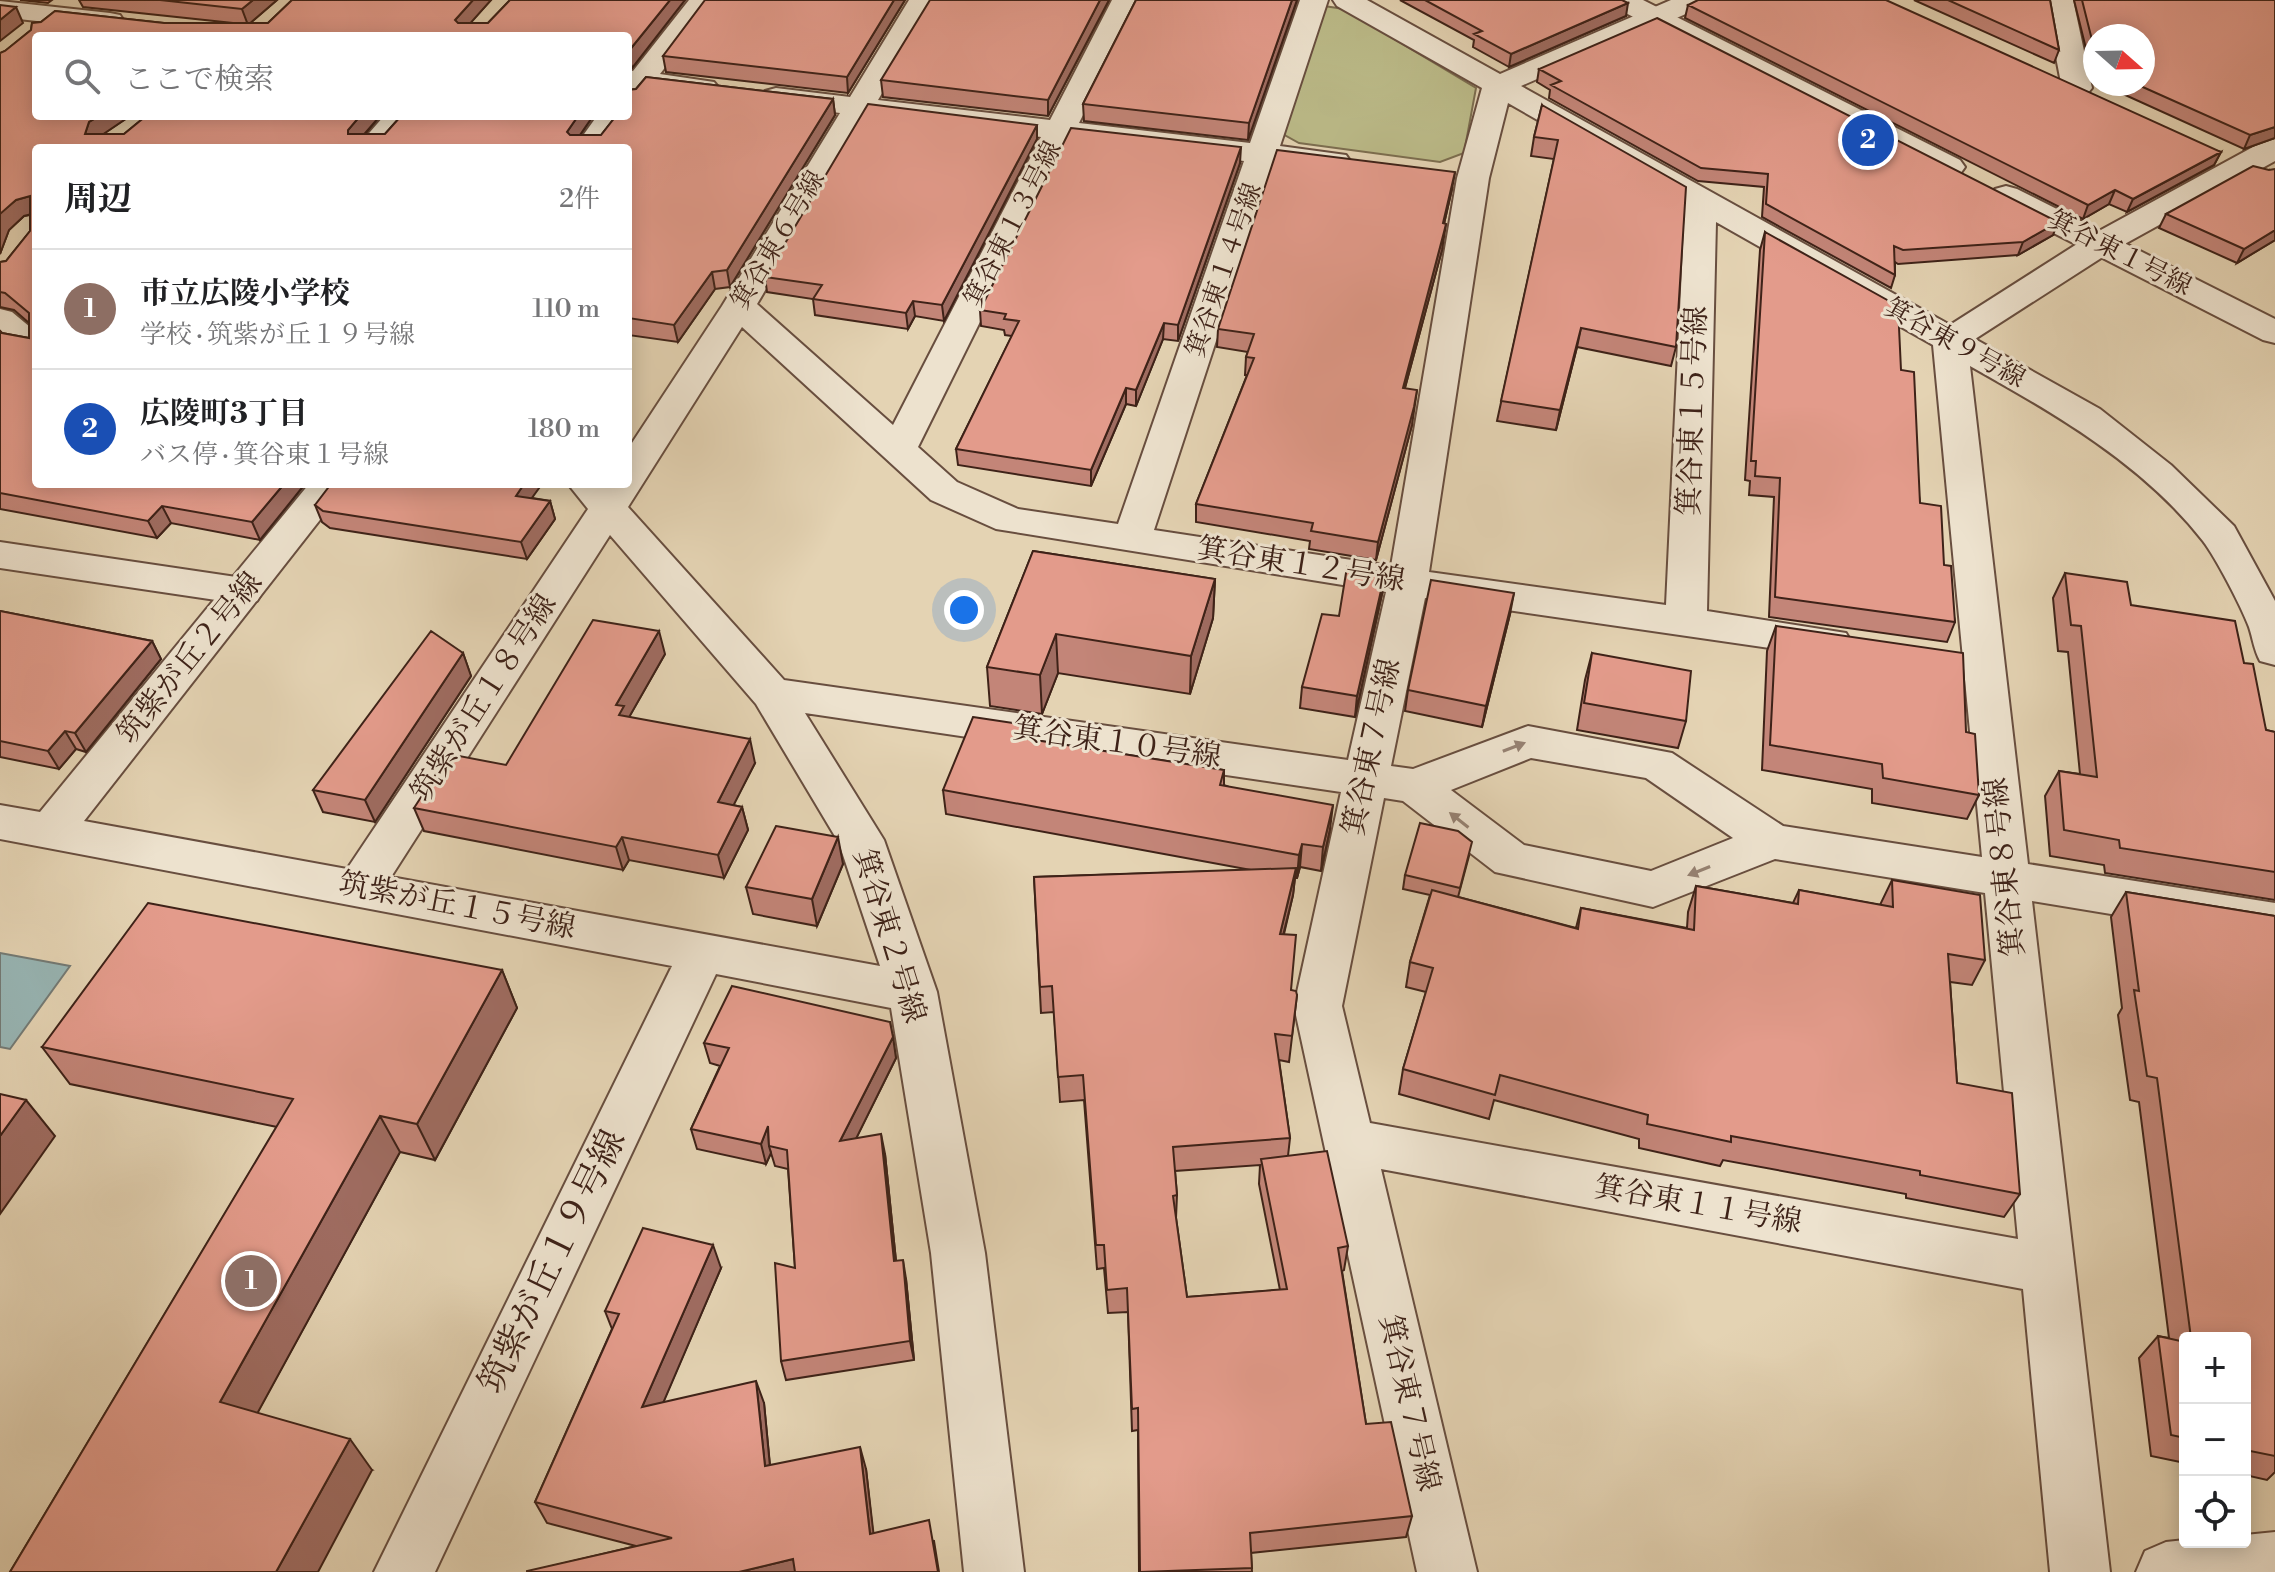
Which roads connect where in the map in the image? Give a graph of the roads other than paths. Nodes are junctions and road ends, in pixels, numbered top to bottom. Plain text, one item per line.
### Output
1 (703, 0) edge
2 (923, 0) edge
3 (1126, 0) edge
4 (1314, 0) edge
5 (1347, 0) edge
6 (1694, 0) edge
7 (2059, 0) edge
8 (65, 7) edge
9 (1638, 8) edge
10 (0, 9) edge
11 (144, 25) edge
12 (33, 32) edge
13 (32, 33) edge
14 (22, 41) edge
15 (2050, 75) edge
16 (632, 85) edge
17 (1497, 86) junction
18 (2077, 88) junction
19 (2105, 100) edge
20 (858, 106) junction
21 (397, 120) edge
22 (610, 120) edge
23 (1061, 130) junction
24 (375, 144) edge
25 (592, 144) edge
26 (2275, 148) edge
27 (1264, 153) junction
28 (2230, 157) junction
29 (1368, 166) edge
30 (2275, 179) edge
31 (1701, 201) junction
32 (2100, 244) junction
33 (739, 306) junction
34 (0, 319) edge
35 (2275, 333) edge
36 (1950, 340) junction
37 (32, 342) edge
38 (899, 448) junction
39 (632, 460) edge
40 (326, 488) edge
41 (612, 489) edge
42 (1132, 539) junction
43 (0, 555) edge
44 (1408, 582) junction
45 (243, 591) junction
46 (1686, 622) junction
47 (1874, 649) edge
48 (2275, 651) edge
49 (771, 693) junction
50 (1364, 779) junction
51 (1415, 786) junction
52 (0, 822) edge
53 (50, 832) junction
54 (1772, 841) junction
55 (2007, 879) junction
56 (359, 888) junction
57 (2275, 922) edge
58 (702, 953) junction
59 (913, 992) junction
60 (1349, 1141) junction
61 (2047, 1269) junction
62 (2275, 1562) edge
63 (404, 1572) edge
64 (994, 1572) edge
65 (1447, 1572) edge
66 (2080, 1572) edge
67 (2166, 1572) edge

1 - 16 street
2 - 20 street, 箕谷東６号線
3 - 23 street, 箕谷東１３号線
4 - 27 street, 箕谷東１４号線
5 - 17 street, 箕谷東９号線
6 - 9 street
7 - 18 street
8 - 10 street
8 - 11 street
8 - 12 street
9 - 17 street
9 - 32 street, 箕谷東１号線
13 - 14 street
15 - 18 street
16 - 20 street
17 - 31 street, 箕谷東９号線
17 - 44 street, 箕谷東７号線
18 - 19 street
20 - 23 street
20 - 33 street, 箕谷東６号線
21 - 24 street
22 - 25 street
23 - 27 street
23 - 38 street, 箕谷東１３号線
26 - 28 street
27 - 29 street
27 - 42 street, 箕谷東１４号線
28 - 30 street
28 - 32 street
31 - 36 street, 箕谷東９号線
31 - 46 street, 箕谷東１５号線
32 - 35 street, 箕谷東１号線
32 - 36 street
33 - 38 street, 箕谷東１２号線
33 - 39 street, 箕谷東６号線
34 - 37 street
36 - 48 street, 箕谷東９号線
36 - 55 street, 箕谷東８号線
38 - 42 street, 箕谷東１２号線
40 - 45 street, 筑紫が丘２号線
41 - 49 street, 箕谷東２号線
41 - 56 street, 筑紫が丘１８号線
42 - 44 street, 箕谷東１２号線
43 - 45 street
44 - 46 street, 箕谷東１２号線
44 - 50 street, 箕谷東７号線
45 - 53 street, 筑紫が丘２号線
46 - 47 street, 箕谷東１２号線
49 - 50 street, 箕谷東１０号線
49 - 59 street, 箕谷東２号線
50 - 51 street, 箕谷東１０号線
50 - 60 street, 箕谷東７号線
51 -> 54 street, 箕谷東１０号線
54 -> 51 street, 箕谷東１０号線
52 - 53 street, 筑紫が丘１５号線
53 - 56 street, 筑紫が丘１５号線
54 - 55 street, 箕谷東１０号線
55 - 57 street, 箕谷東１０号線
55 - 61 street, 箕谷東８号線
56 - 58 street, 筑紫が丘１５号線
58 - 59 street, 筑紫が丘１５号線
58 - 63 street, 筑紫が丘１９号線
59 - 64 street, 箕谷東２号線
60 - 61 street, 箕谷東１１号線
60 - 65 street, 箕谷東７号線
61 - 66 street, 箕谷東８号線
62 - 67 street

